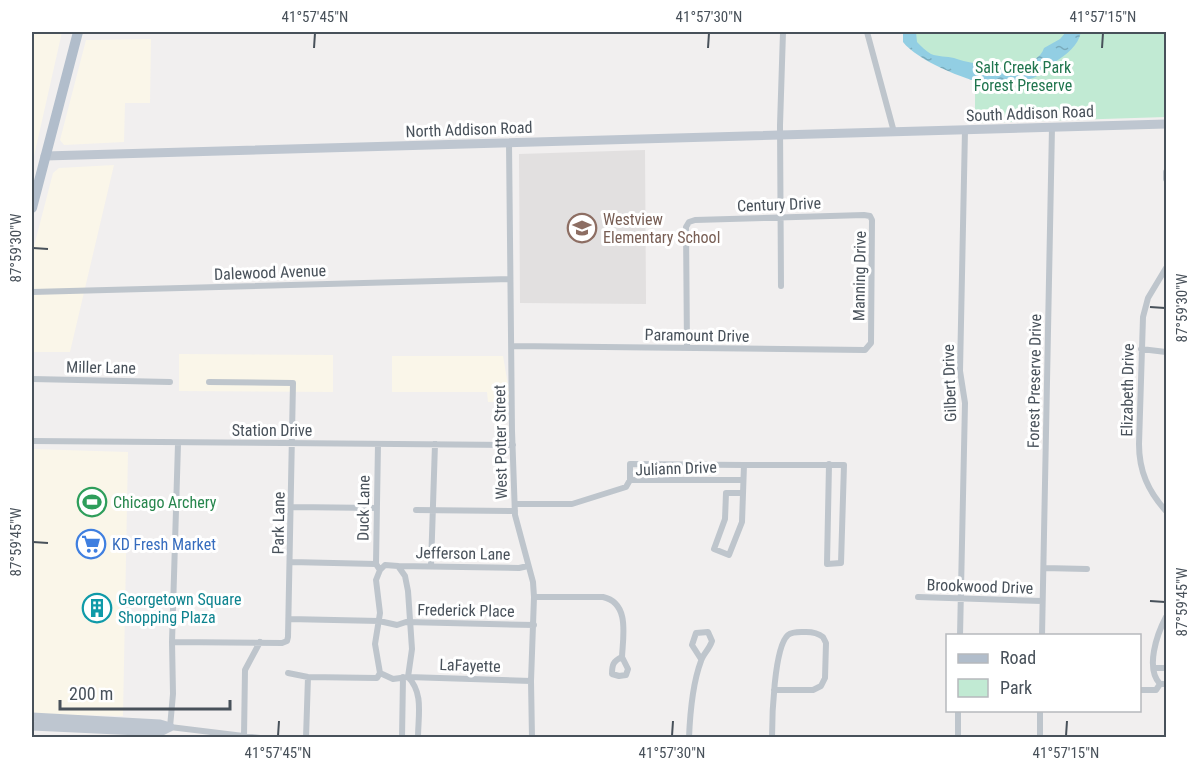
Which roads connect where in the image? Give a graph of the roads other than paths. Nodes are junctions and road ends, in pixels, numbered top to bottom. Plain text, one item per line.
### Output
1 (78, 32) edge
2 (783, 32) edge
3 (867, 32) edge
4 (1167, 124) edge
5 (1052, 127) junction
6 (965, 130) junction
7 (894, 132) junction
8 (780, 136) junction
9 (509, 143) junction
10 (45, 156) junction
11 (1167, 172) edge
12 (1167, 179) edge
13 (32, 208) edge
14 (870, 216) joint
15 (781, 217) junction
16 (1167, 268) edge
17 (510, 279) junction
18 (781, 286) dead end
19 (32, 292) edge
20 (871, 336) joint
21 (512, 346) junction
22 (687, 348) junction
23 (1142, 349) junction
24 (1167, 352) edge
25 (32, 379) edge
26 (171, 382) dead end
27 (209, 382) dead end
28 (32, 441) edge
29 (178, 444) junction
30 (293, 444) junction
31 (378, 444) junction
32 (435, 444) junction
33 (513, 445) junction
34 (829, 464) junction
35 (744, 465) junction
36 (630, 480) junction
37 (743, 480) junction
38 (743, 493) junction
39 (292, 507) junction
40 (515, 507) junction
41 (377, 508) junction
42 (433, 509) junction
43 (416, 510) dead end
44 (1167, 511) edge
45 (291, 562) junction
46 (376, 564) junction
47 (398, 566) junction
48 (431, 566) junction
49 (528, 566) junction
50 (1044, 568) junction
51 (1088, 569) dead end
52 (380, 570) junction
53 (534, 597) junction
54 (918, 597) dead end
55 (961, 598) junction
56 (1042, 601) junction
57 (1167, 617) edge
58 (289, 619) junction
59 (379, 621) junction
60 (411, 623) junction
61 (534, 625) junction
62 (960, 634) edge
63 (1042, 634) edge
64 (172, 642) junction
65 (260, 642) junction
66 (622, 657) dead end
67 (701, 659) dead end
68 (1154, 668) junction
69 (1167, 668) edge
70 (288, 673) dead end
71 (380, 673) junction
72 (308, 676) junction
73 (406, 677) junction
74 (531, 681) junction
75 (1163, 684) edge
76 (774, 690) junction
77 (1141, 690) edge
78 (958, 712) edge
79 (1040, 712) edge
80 (32, 717) edge
81 (32, 726) edge
82 (169, 733) edge
83 (244, 736) junction
84 (260, 738) edge
85 (306, 738) edge
86 (402, 738) edge
87 (418, 738) edge
88 (532, 738) edge
89 (689, 738) edge
90 (772, 738) edge
91 (958, 738) edge
92 (1040, 738) edge

1 - 10 main road
2 - 8 street
3 - 7 street
4 - 5 street, South Addison Road
5 - 6 street, South Addison Road
5 - 50 street, Forest Preserve Drive
6 - 7 street, South Addison Road
6 - 55 street, Gilbert Drive
7 - 8 street, North Addison Road
8 - 9 street, North Addison Road
8 - 15 street
9 - 10 street, North Addison Road
9 - 17 street, West Potter Street
10 - 13 main road
11 - 12 street
14 - 15 street, Century Drive
14 - 20 street, Manning Drive
15 - 18 street
15 - 22 street, Century Drive
16 - 23 street, Elizabeth Drive
17 - 19 street, Dalewood Avenue
17 - 21 street, West Potter Street
20 - 22 street, Paramount Drive
21 - 22 street, Paramount Drive
21 - 33 street, West Potter Street
23 - 24 street
23 - 44 street, Elizabeth Drive
25 - 26 street, Miller Lane
27 - 30 street, Park Lane
28 - 29 street, Station Drive
29 - 30 street, Station Drive
29 - 64 street
30 - 31 street, Station Drive
30 - 39 street, Park Lane
31 - 32 street, Station Drive
31 - 41 street, Duck Lane
32 - 33 street, Station Drive
32 - 42 street
33 - 40 street, West Potter Street
34 - 34 street
34 - 35 street
35 - 36 street
35 - 37 street
36 - 37 street, Juliann Drive
36 - 40 street, Juliann Drive
37 - 38 street
38 - 38 street
39 - 41 street
39 - 45 street, Park Lane
40 - 42 street, Juliann Drive
40 - 49 street, West Potter Street
41 - 46 street, Duck Lane
42 - 43 street, Juliann Drive
42 - 48 street
45 - 46 street
45 - 58 street, Park Lane
46 - 52 street, Duck Lane
47 - 48 street, Jefferson Lane
47 - 52 street, Jefferson Lane
47 - 60 street
48 - 49 street, Jefferson Lane
49 - 53 street, West Potter Street
50 - 51 street
50 - 56 street, Forest Preserve Drive
52 - 59 street
53 - 61 street, West Potter Street
53 - 66 street
54 - 55 street, Brookwood Drive
55 - 56 street, Brookwood Drive
55 - 62 street, Gilbert Drive
56 - 63 street, Forest Preserve Drive
57 - 68 street
58 - 59 street
58 - 65 street, Park Lane
59 - 60 street, Frederick Place
59 - 71 street
60 - 61 street, Frederick Place
60 - 73 street
61 - 74 street, West Potter Street
64 - 65 street
64 - 82 street
65 - 83 street
67 - 89 street
68 - 69 street
68 - 75 street
70 - 72 street
71 - 72 street
71 - 73 street, LaFayette
72 - 85 street
73 - 74 street, LaFayette
73 - 86 street
73 - 87 street
74 - 88 street, West Potter Street
75 - 77 street
76 - 76 street
76 - 90 street
78 - 91 street
79 - 92 street
80 - 82 street
81 - 82 street
82 - 83 street
83 - 84 street

